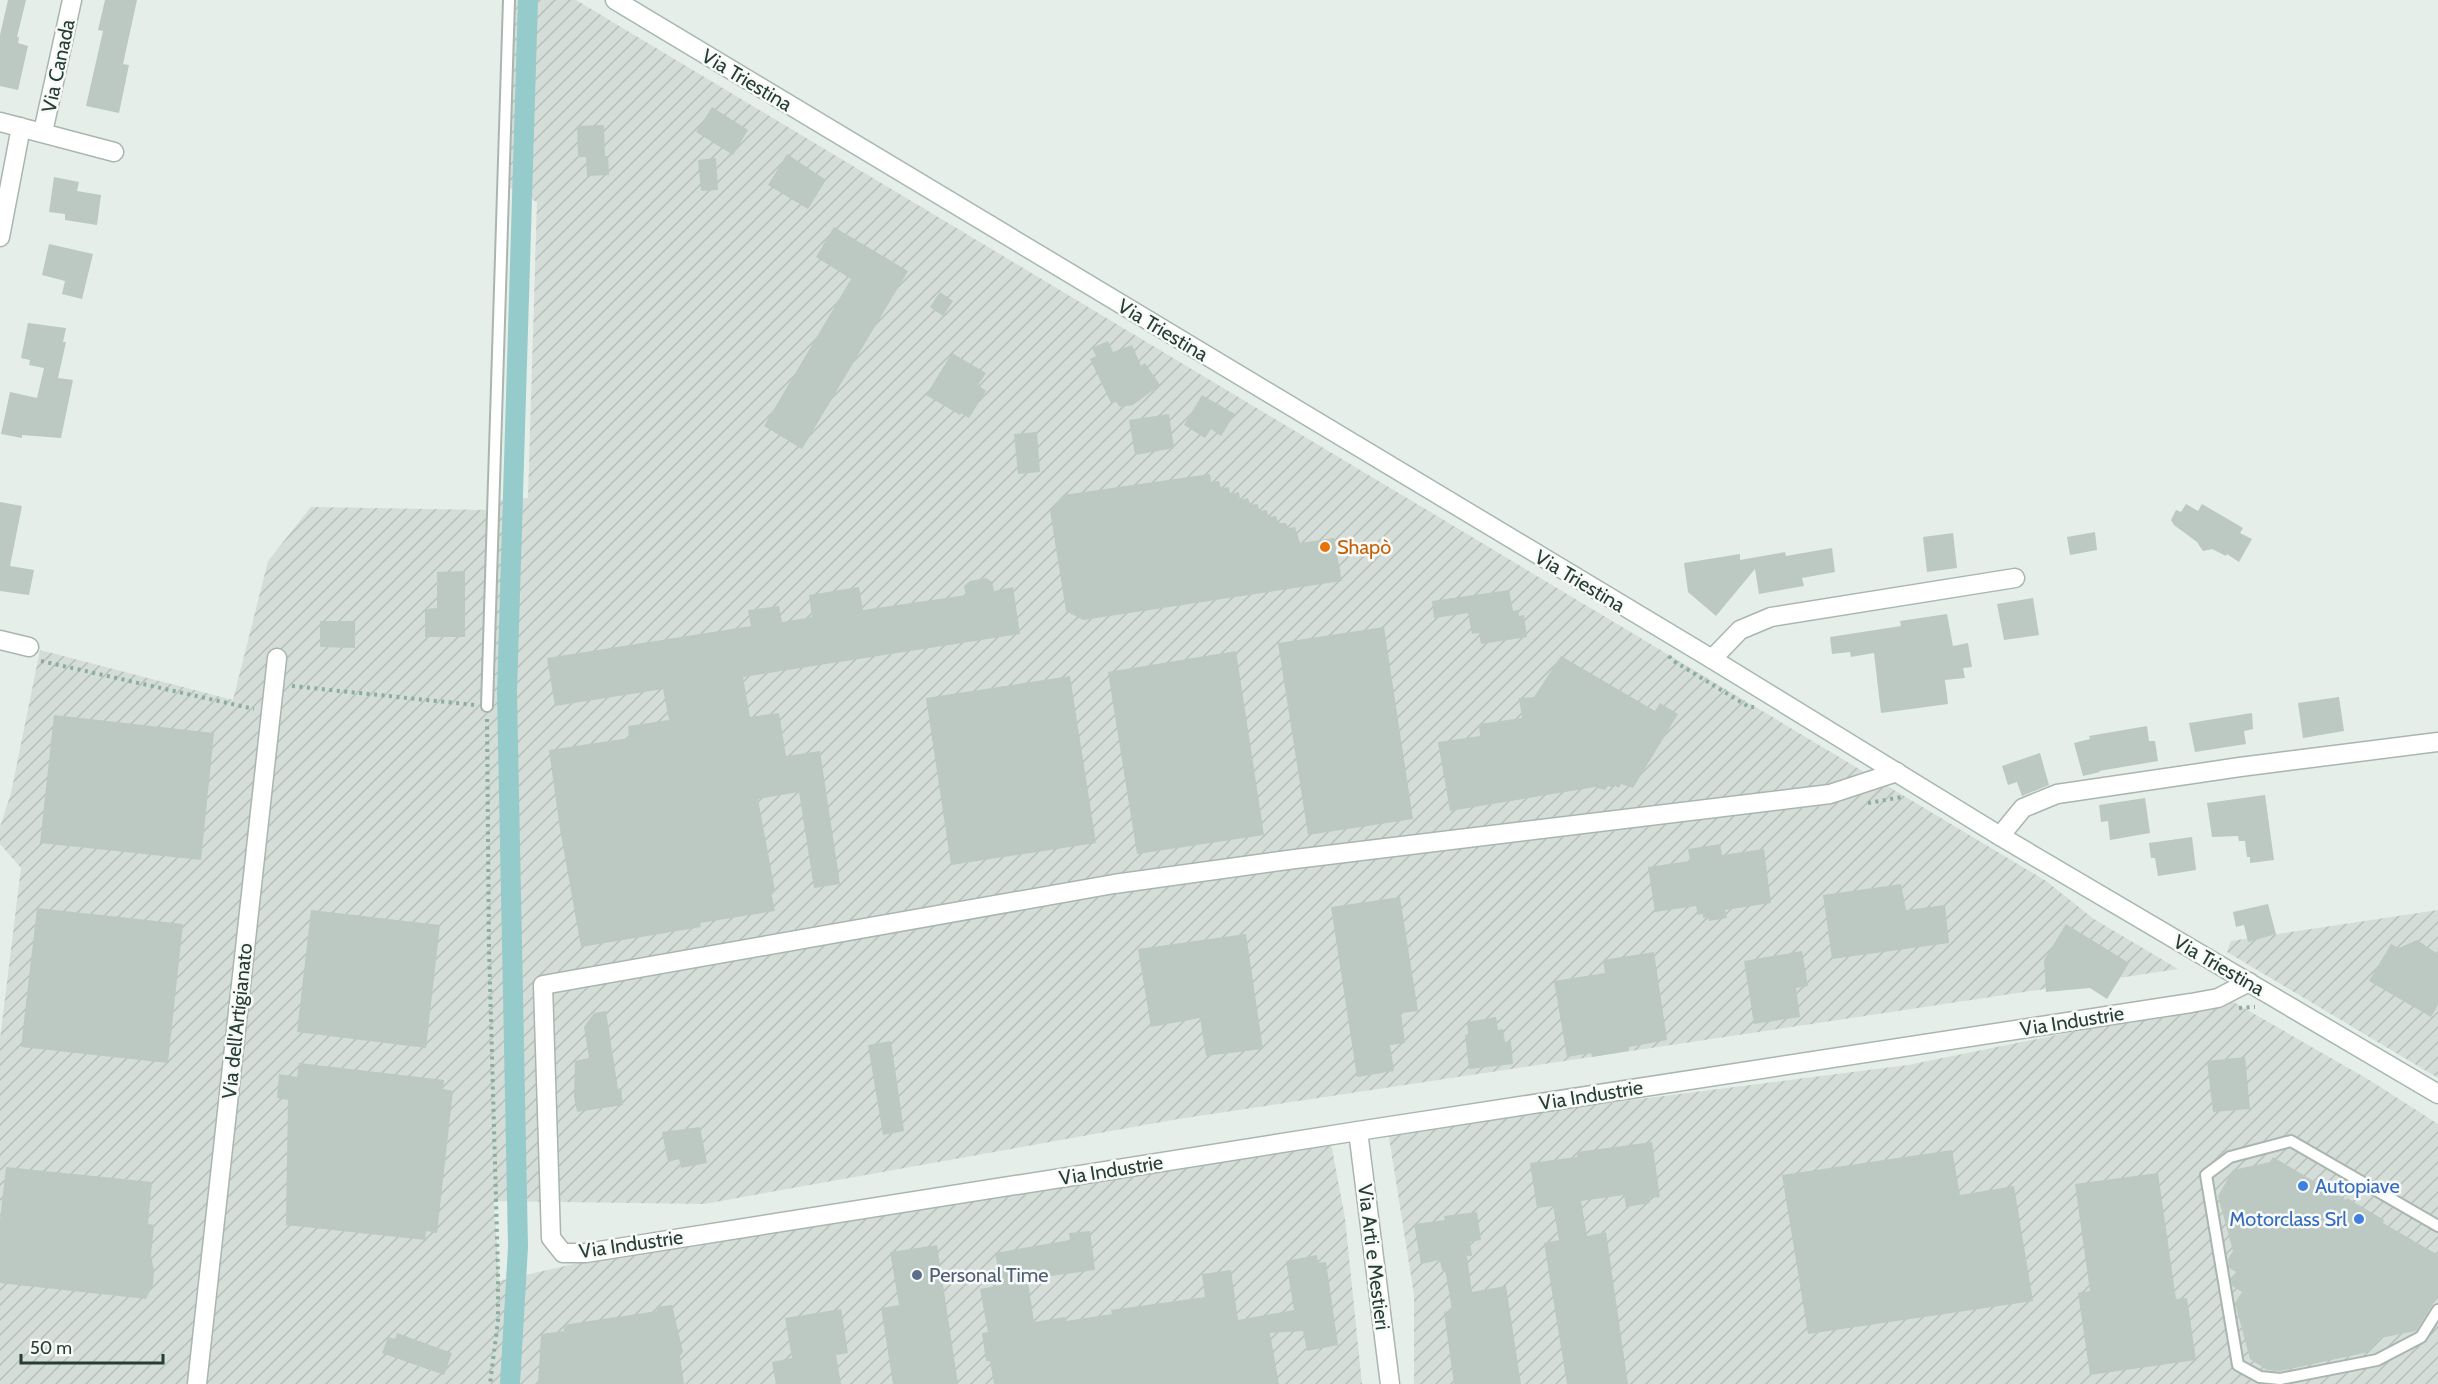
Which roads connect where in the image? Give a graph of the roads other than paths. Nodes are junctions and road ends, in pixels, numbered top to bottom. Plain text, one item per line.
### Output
1 (72, 0) edge
2 (509, 0) edge
3 (615, 0) edge
4 (0, 122) edge
5 (21, 127) junction
6 (43, 132) junction
7 (114, 152) dead end
8 (0, 237) edge
9 (2015, 578) dead end
10 (0, 640) edge
11 (29, 647) road end
12 (277, 658) dead end
13 (1712, 659) junction
14 (487, 706) road end
15 (2438, 742) edge
16 (1897, 771) junction
17 (2000, 836) junction
18 (2249, 982) junction
19 (2438, 1094) edge
20 (1358, 1131) junction
21 (2438, 1226) edge
22 (2438, 1310) edge
23 (196, 1384) edge
24 (1390, 1384) edge

1 - 6 street, Via Canada
2 - 14 lane
3 - 13 street, Via Triestina
4 - 5 street
5 - 6 street
5 - 8 street
6 - 7 street
9 - 13 street
10 - 11 street
12 - 23 street, Via dell'Artigianato
13 - 16 street, Via Triestina
15 - 17 street
16 - 17 street, Via Triestina
16 - 20 street, Via Industrie
17 - 18 street, Via Triestina
18 - 19 street, Via Triestina
18 - 20 street, Via Industrie
20 - 24 street, Via Arti e Mestieri
21 - 22 lane

